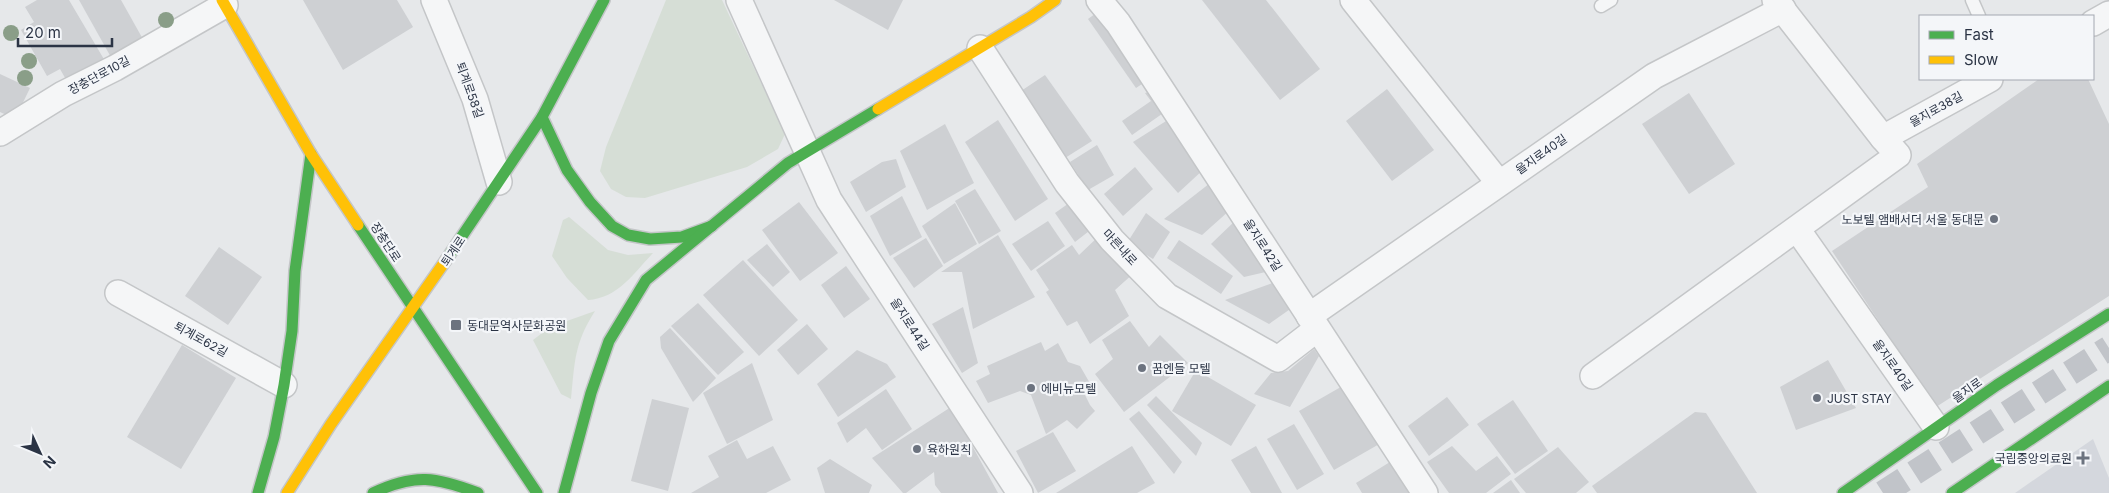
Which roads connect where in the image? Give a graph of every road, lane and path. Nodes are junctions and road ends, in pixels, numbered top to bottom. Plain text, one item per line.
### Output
1 (434, 0) edge
2 (604, 0) edge
3 (739, 0) edge
4 (1055, 0) edge
5 (1099, 0) edge
6 (1353, 0) edge
7 (1972, 0) edge
8 (2106, 0) edge
9 (223, 2) edge
10 (1779, 5) edge
11 (2109, 10) edge
12 (2109, 14) edge
13 (1979, 15) edge
14 (2094, 22) edge
15 (980, 48) junction
16 (1988, 80) edge
17 (542, 117) junction
18 (0, 133) edge
19 (1883, 138) junction
20 (808, 152) junction
21 (311, 154) junction
22 (499, 182) junction
23 (1499, 183) junction
24 (712, 226) junction
25 (1797, 229) junction
26 (118, 293) dead end
27 (413, 309) junction
28 (2109, 314) edge
29 (1313, 322) junction
30 (1593, 376) dead end
31 (284, 385) junction
32 (2107, 391) edge
33 (1936, 427) junction
34 (258, 493) edge
35 (287, 493) edge
36 (373, 493) edge
37 (478, 493) edge
38 (537, 493) edge
39 (564, 493) edge
40 (1020, 493) edge
41 (1425, 493) edge
42 (1843, 493) edge
43 (1952, 493) edge

1 - 22 street, 퇴계로58길
2 - 17 main road, 퇴계로
3 - 20 street
4 - 15 main road
5 - 29 street, 을지로42길
6 - 23 street
7 - 13 lane
8 - 11 street
9 - 18 street, 장충단로10길
9 - 21 main road, 장충단로
10 - 19 street, 을지로40길
10 - 23 street, 을지로40길
12 - 14 street
15 - 20 main road
15 - 29 street, 마른내로
16 - 19 street, 을지로38길
17 - 22 main road, 퇴계로
17 - 24 main road
19 - 25 street, 을지로40길
20 - 24 main road
20 - 40 street, 을지로44길
21 - 27 main road, 장충단로
21 - 31 main road
22 - 27 main road, 퇴계로
23 - 29 street, 을지로40길
24 - 39 main road
25 - 30 street, 을지로40길
25 - 33 street, 을지로40길
26 - 31 street, 퇴계로62길
27 - 35 main road, 퇴계로
27 - 38 main road, 장충단로
28 - 33 main road, 을지로
29 - 41 street, 을지로42길
31 - 34 main road
32 - 43 main road
33 - 42 main road, 을지로
36 - 37 main road

